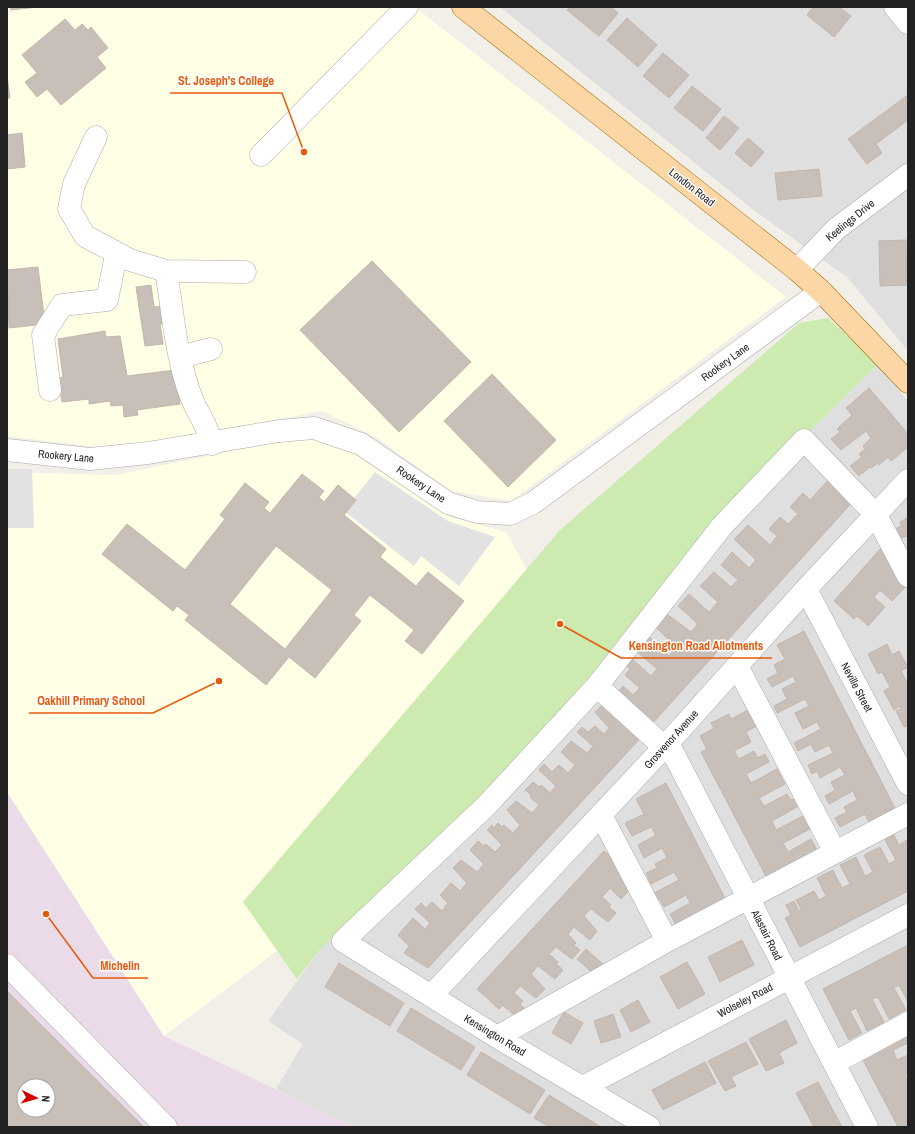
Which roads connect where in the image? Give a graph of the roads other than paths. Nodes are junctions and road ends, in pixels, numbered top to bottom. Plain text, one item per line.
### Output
1 (407, 7) edge
2 (463, 7) edge
3 (895, 7) edge
4 (908, 23) edge
5 (96, 137) dead end
6 (261, 155) dead end
7 (908, 175) edge
8 (116, 255) junction
9 (797, 270) junction
10 (166, 271) junction
11 (245, 272) dead end
12 (821, 291) junction
13 (210, 348) dead end
14 (180, 357) junction
15 (908, 382) edge
16 (50, 390) dead end
17 (212, 444) junction
18 (7, 450) edge
19 (908, 480) edge
20 (876, 515) junction
21 (908, 576) edge
22 (806, 589) junction
23 (737, 666) junction
24 (597, 686) junction
25 (666, 745) junction
26 (908, 784) edge
27 (908, 814) edge
28 (601, 815) junction
29 (835, 852) junction
30 (749, 898) junction
31 (908, 915) edge
32 (667, 941) junction
33 (7, 965) edge
34 (789, 977) junction
35 (431, 996) junction
36 (908, 1023) edge
37 (497, 1037) junction
38 (834, 1063) junction
39 (583, 1087) junction
40 (166, 1127) edge
41 (649, 1127) edge
42 (867, 1127) edge

1 - 6 street
2 - 9 main road, London Road
3 - 4 street
5 - 8 street
7 - 9 street, Keelings Drive
8 - 10 street
8 - 16 street
9 - 12 main road, London Road
10 - 11 street
10 - 14 street
12 - 15 main road, London Road
12 - 17 street, Rookery Lane
13 - 14 street
14 - 17 street
17 - 18 street, Rookery Lane
19 - 20 street, Grosvenor Avenue
20 - 21 street
20 - 22 street, Grosvenor Avenue
20 - 24 street
22 - 23 street, Grosvenor Avenue
22 - 26 street, Neville Street
23 - 25 street, Grosvenor Avenue
23 - 29 street
24 - 25 street
24 - 35 street, Kensington Road
25 - 28 street, Grosvenor Avenue
25 - 30 street, Alastair Road
27 - 29 street
28 - 32 street
28 - 35 street, Grosvenor Avenue
29 - 30 street
30 - 32 street
30 - 34 street, Alastair Road
31 - 34 street, Wolseley Road
32 - 37 street
33 - 40 street
34 - 38 street, Alastair Road
34 - 39 street, Wolseley Road
35 - 37 street, Kensington Road
36 - 38 street
37 - 39 street, Kensington Road
38 - 42 street, Alastair Road
39 - 41 street, Kensington Road

